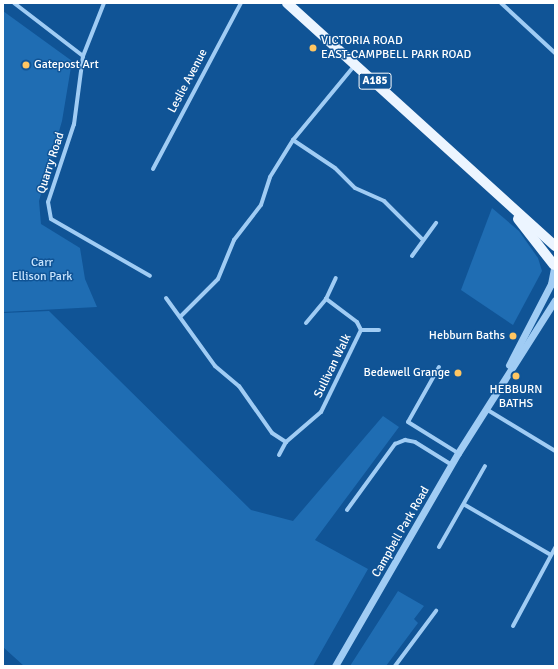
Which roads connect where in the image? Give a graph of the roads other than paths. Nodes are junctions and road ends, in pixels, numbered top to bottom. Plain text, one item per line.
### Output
1 (14, 3) edge
2 (104, 3) edge
3 (241, 3) edge
4 (287, 3) edge
5 (501, 3) edge
6 (555, 53) edge
7 (83, 56) junction
8 (356, 64) junction
9 (293, 140) junction
10 (463, 160) junction
11 (153, 169) dead end
12 (436, 223) dead end
13 (422, 239) junction
14 (555, 246) edge
15 (412, 256) dead end
16 (554, 268) edge
17 (150, 276) dead end
18 (336, 278) dead end
19 (166, 298) dead end
20 (326, 299) junction
21 (555, 300) edge
22 (182, 316) junction
23 (306, 323) dead end
24 (361, 330) junction
25 (379, 330) dead end
26 (439, 367) dead end
27 (486, 409) junction
28 (286, 442) junction
29 (555, 451) edge
30 (458, 453) junction
31 (279, 456) dead end
32 (452, 465) junction
33 (485, 466) dead end
34 (465, 505) junction
35 (347, 510) dead end
36 (439, 547) dead end
37 (555, 548) edge
38 (551, 554) junction
39 (436, 611) dead end
40 (513, 626) dead end
41 (335, 666) edge
42 (395, 666) edge

1 - 7 street
2 - 7 street, Quarry Road
3 - 11 street, Leslie Avenue
4 - 8 main road, A185
5 - 6 street
7 - 17 street, Quarry Road
8 - 9 street
8 - 10 main road, A185
9 - 13 street
9 - 22 street
10 - 14 main road, A185
10 - 16 main road, A185
12 - 13 street
13 - 15 street
16 - 27 street, Campbell Park Road
18 - 20 street
19 - 22 street
20 - 23 street
20 - 24 street, Sullivan Walk
21 - 27 street, Campbell Park Road
22 - 28 street
24 - 25 street
24 - 28 street, Sullivan Walk
26 - 30 street
27 - 29 street
27 - 30 street, Campbell Park Road
28 - 31 street, Sullivan Walk
30 - 32 street, Campbell Park Road
32 - 35 street
32 - 41 street, Campbell Park Road
33 - 34 street
34 - 36 street
34 - 38 street
37 - 38 street
38 - 40 street
39 - 42 street

